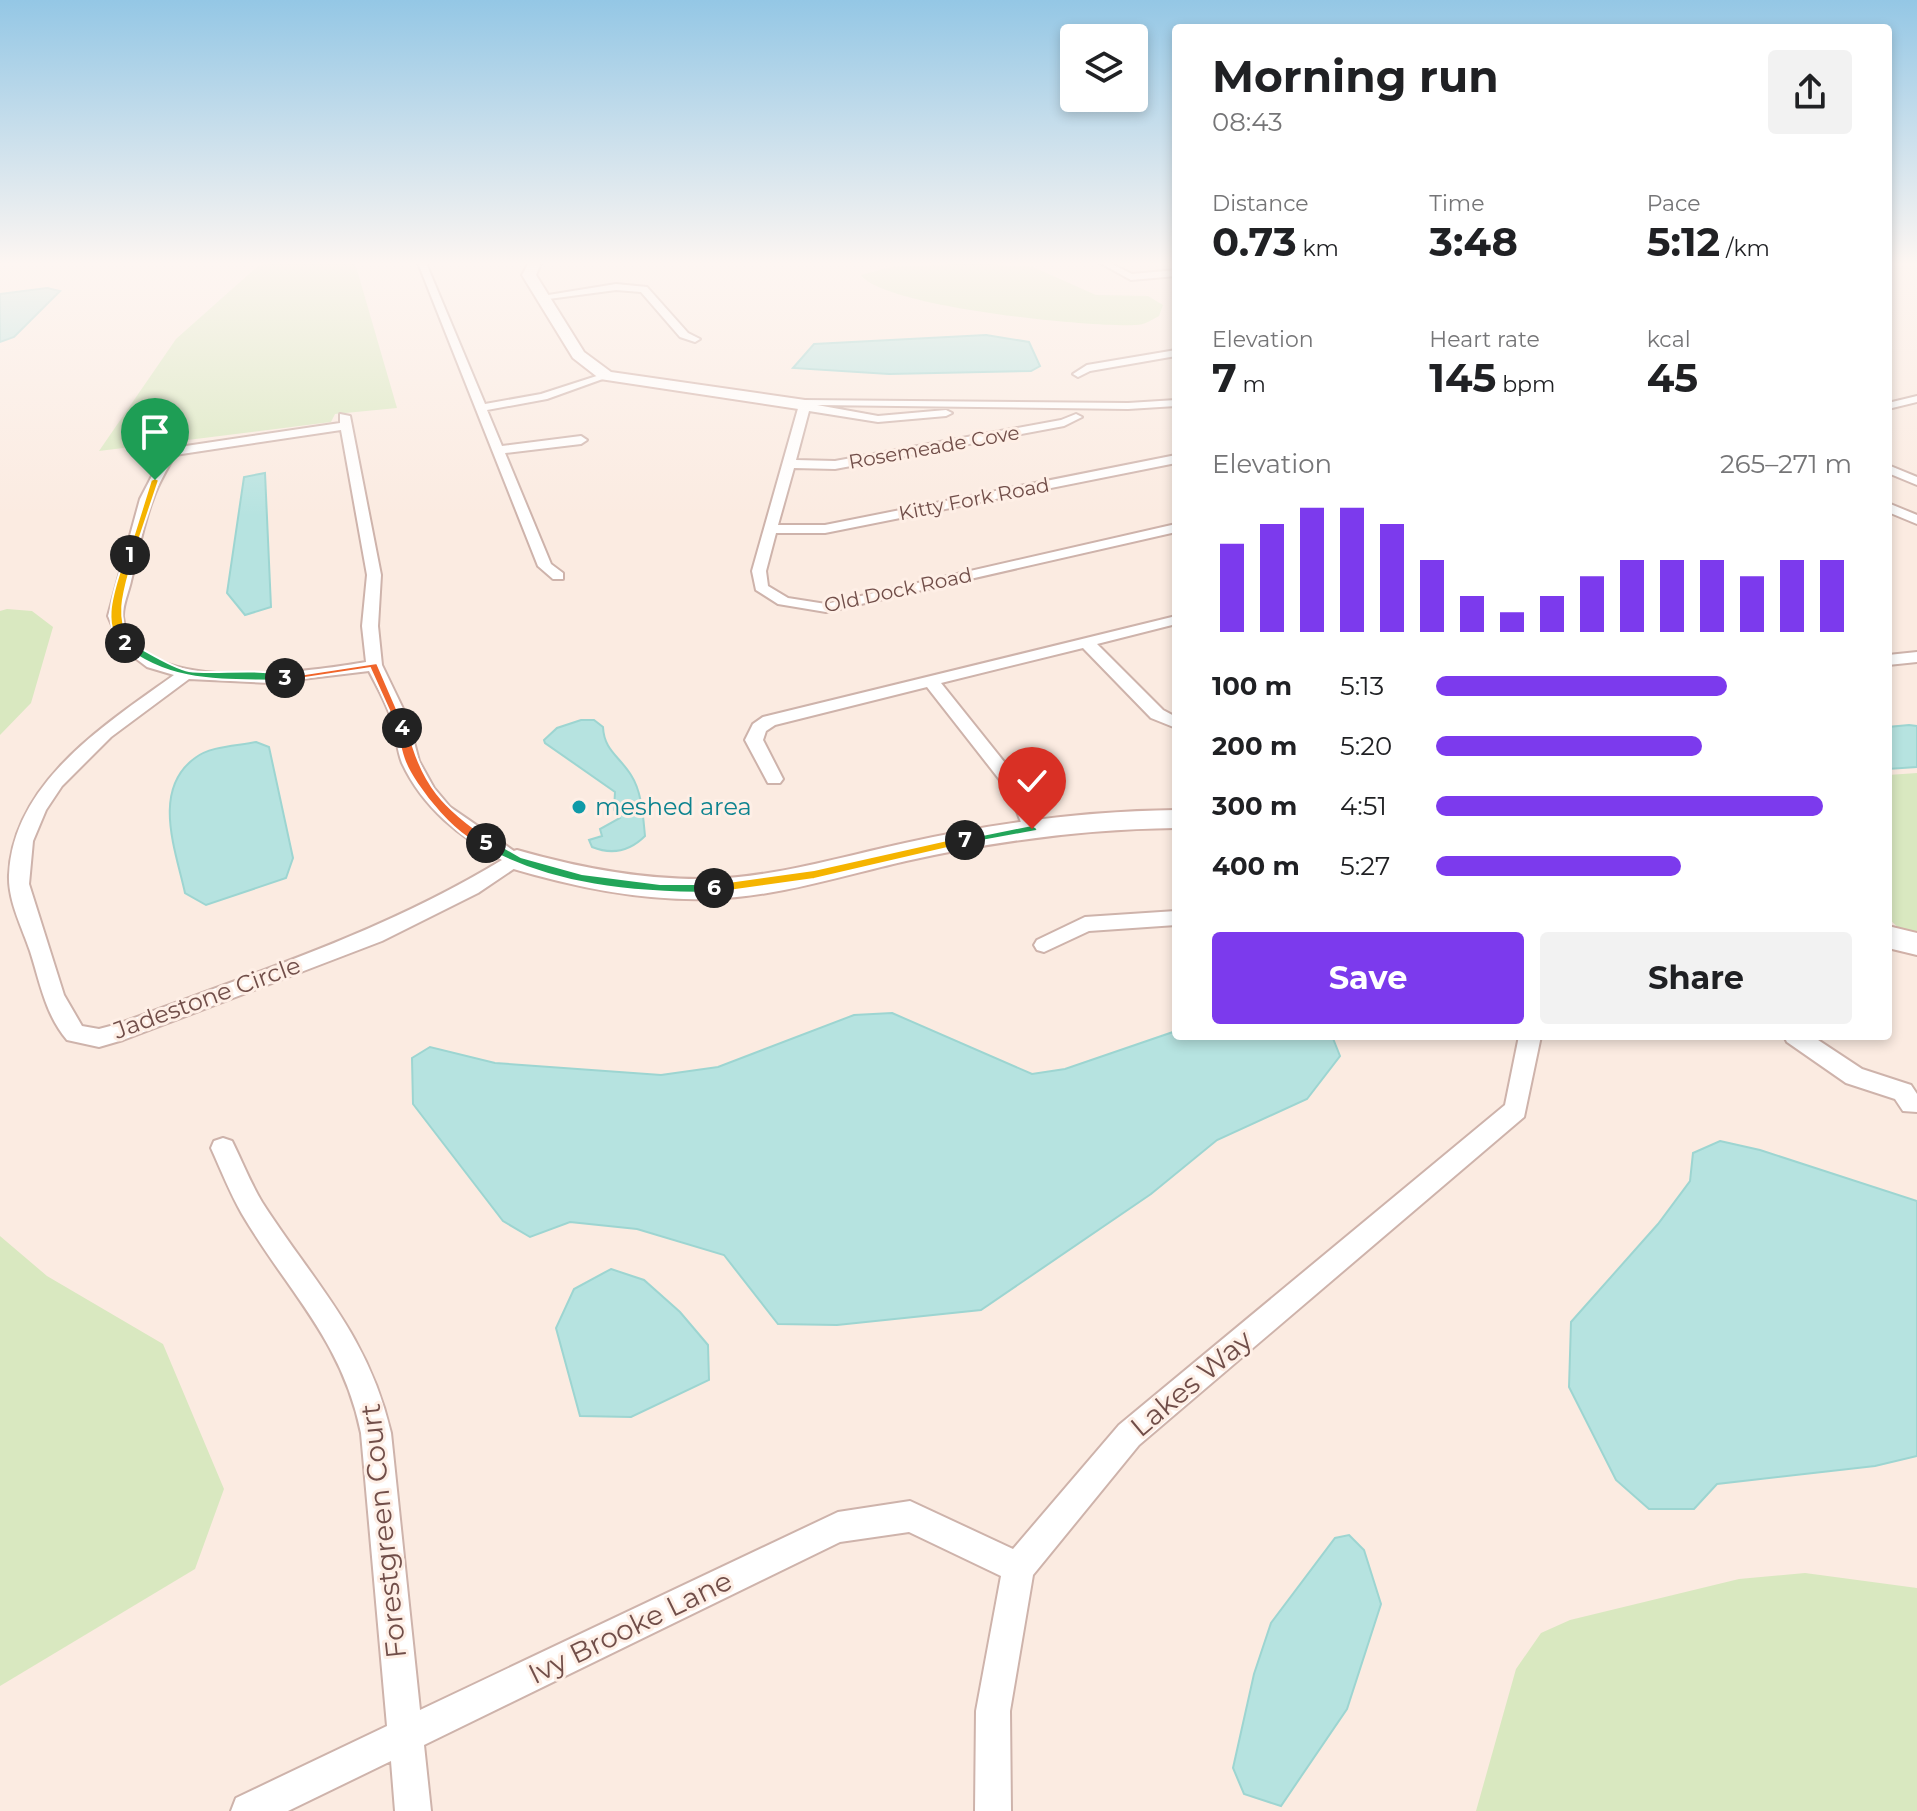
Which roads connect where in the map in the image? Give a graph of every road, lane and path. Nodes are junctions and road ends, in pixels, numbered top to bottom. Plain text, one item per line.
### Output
1 (456, 348) edge
2 (573, 348) edge
3 (1172, 354) edge
4 (1078, 374) dead end
5 (606, 376) junction
6 (1917, 399) edge
7 (1172, 403) edge
8 (977, 404) junction
9 (805, 405) junction
10 (1892, 405) edge
11 (480, 408) junction
12 (1076, 417) dead end
13 (581, 440) dead end
14 (496, 450) junction
15 (1172, 460) edge
16 (790, 464) junction
17 (1892, 471) edge
18 (1917, 481) edge
19 (1892, 509) edge
20 (1917, 520) edge
21 (772, 529) junction
22 (1172, 529) edge
23 (558, 576) dead end
24 (1172, 621) edge
25 (1086, 642) junction
26 (1917, 657) edge
27 (1892, 660) edge
28 (374, 665) junction
29 (186, 674) junction
30 (931, 681) junction
31 (1172, 721) edge
32 (774, 779) dead end
33 (1172, 819) edge
34 (1032, 829) junction
35 (517, 860) junction
36 (1172, 918) edge
37 (1892, 938) edge
38 (1917, 944) edge
39 (1044, 945) dead end
40 (1529, 1040) edge
41 (1802, 1040) edge
42 (1911, 1104) dead end
43 (223, 1148) dead end
44 (1018, 1568) junction
45 (405, 1736) junction
46 (249, 1811) edge
47 (413, 1811) edge
48 (993, 1811) edge

1 - 11 street
2 - 5 street
3 - 4 street
5 - 9 street
5 - 11 street
6 - 10 street
7 - 8 street
8 - 9 street
8 - 9 street
9 - 16 street, Old Dock Road
11 - 14 street
12 - 16 street, Rosemeade Cove
13 - 14 street
14 - 23 street
15 - 21 street, Kitty Fork Road
16 - 21 street, Old Dock Road
17 - 18 street
19 - 20 street
21 - 22 street, Old Dock Road
24 - 25 street
25 - 30 street
25 - 31 street
26 - 27 street
28 - 29 street
28 - 29 street
28 - 35 street
29 - 35 street, Jadestone Circle
30 - 32 street
30 - 34 street
33 - 34 street
34 - 35 street
36 - 39 street
37 - 38 street
40 - 44 street, Lakes Way
41 - 42 street
43 - 45 street, Forestgreen Court
44 - 45 street, Ivy Brooke Lane
44 - 48 street, Lakes Way
45 - 46 street, Ivy Brooke Lane
45 - 47 street, Forestgreen Court

